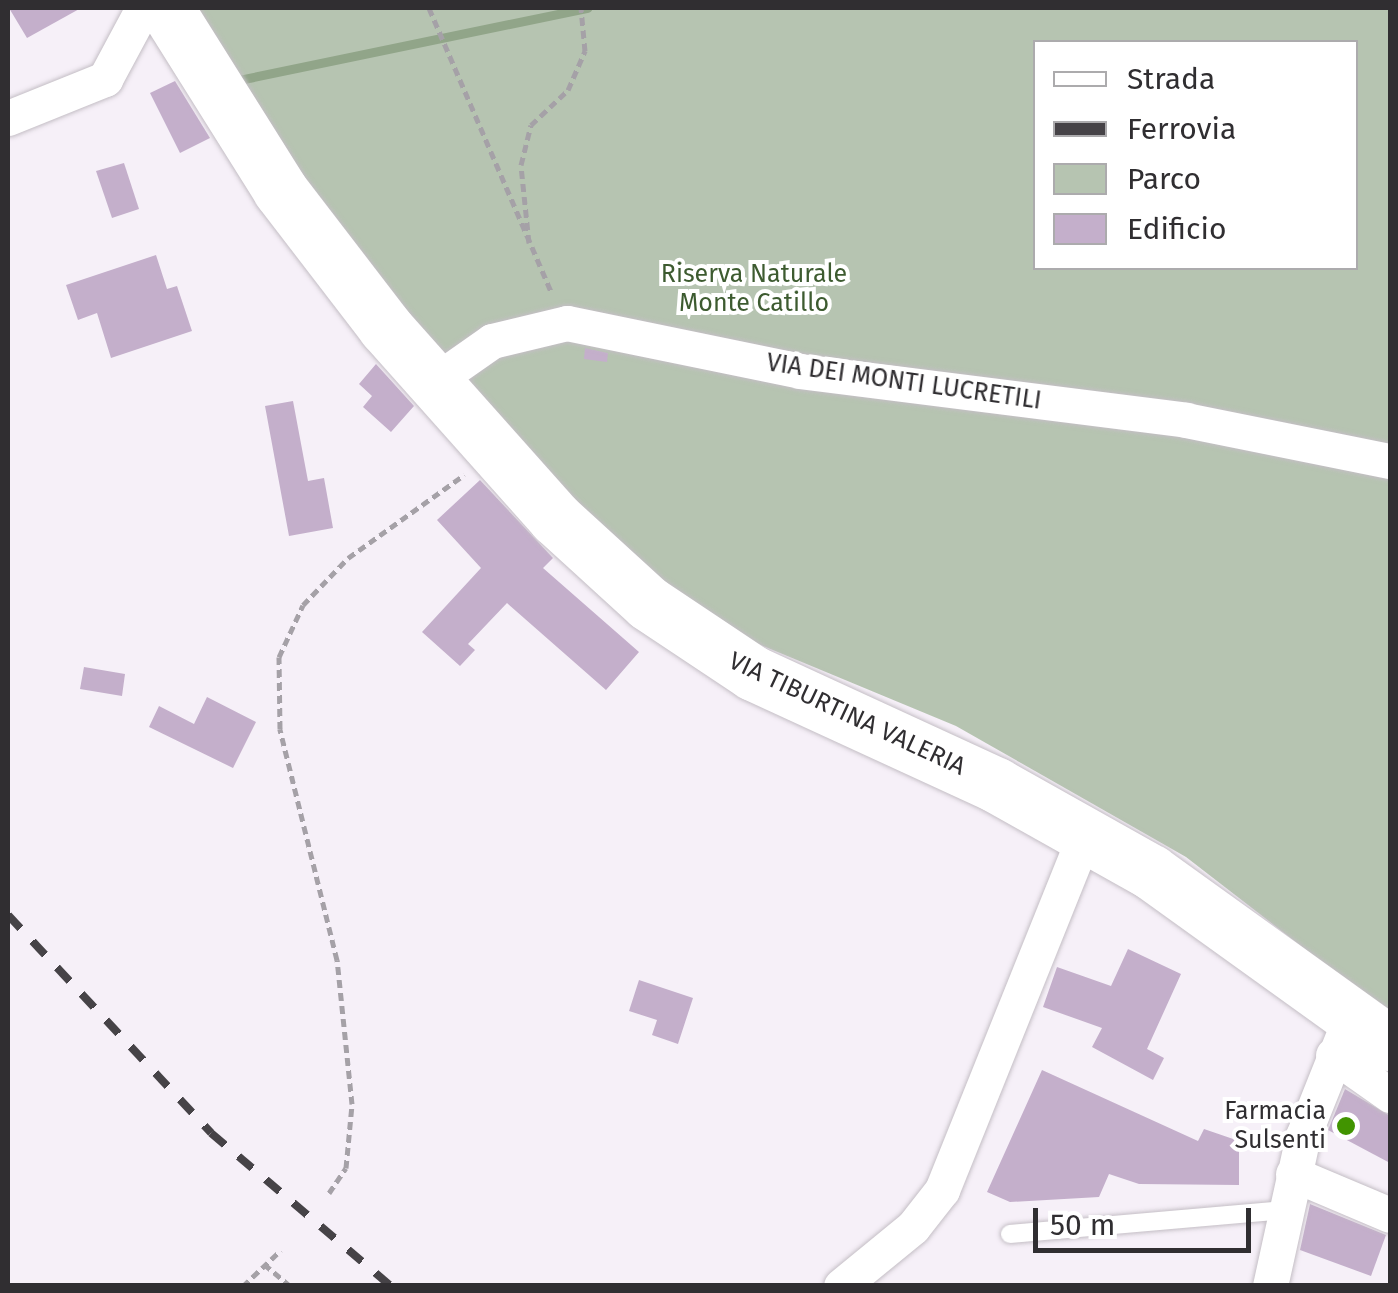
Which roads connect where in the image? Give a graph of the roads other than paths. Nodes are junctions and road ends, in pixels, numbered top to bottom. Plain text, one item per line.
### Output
1 (143, 8) edge
2 (166, 8) edge
3 (8, 118) edge
4 (432, 383) junction
5 (1390, 462) edge
6 (1085, 834) junction
7 (1358, 1039) edge
8 (1390, 1095) edge
9 (1294, 1174) junction
10 (1285, 1210) junction
11 (1390, 1215) edge
12 (1010, 1234) dead end
13 (842, 1286) edge
14 (1270, 1286) edge

1 - 3 street
2 - 4 main road, VIA TIBURTINA VALERIA
4 - 5 street, VIA DEI MONTI LUCRETILI
4 - 6 main road, VIA TIBURTINA VALERIA
6 - 7 main road, VIA TIBURTINA VALERIA
6 - 13 street
7 - 8 street
7 - 9 street
9 - 10 street
9 - 11 street
10 - 12 lane
10 - 14 street

